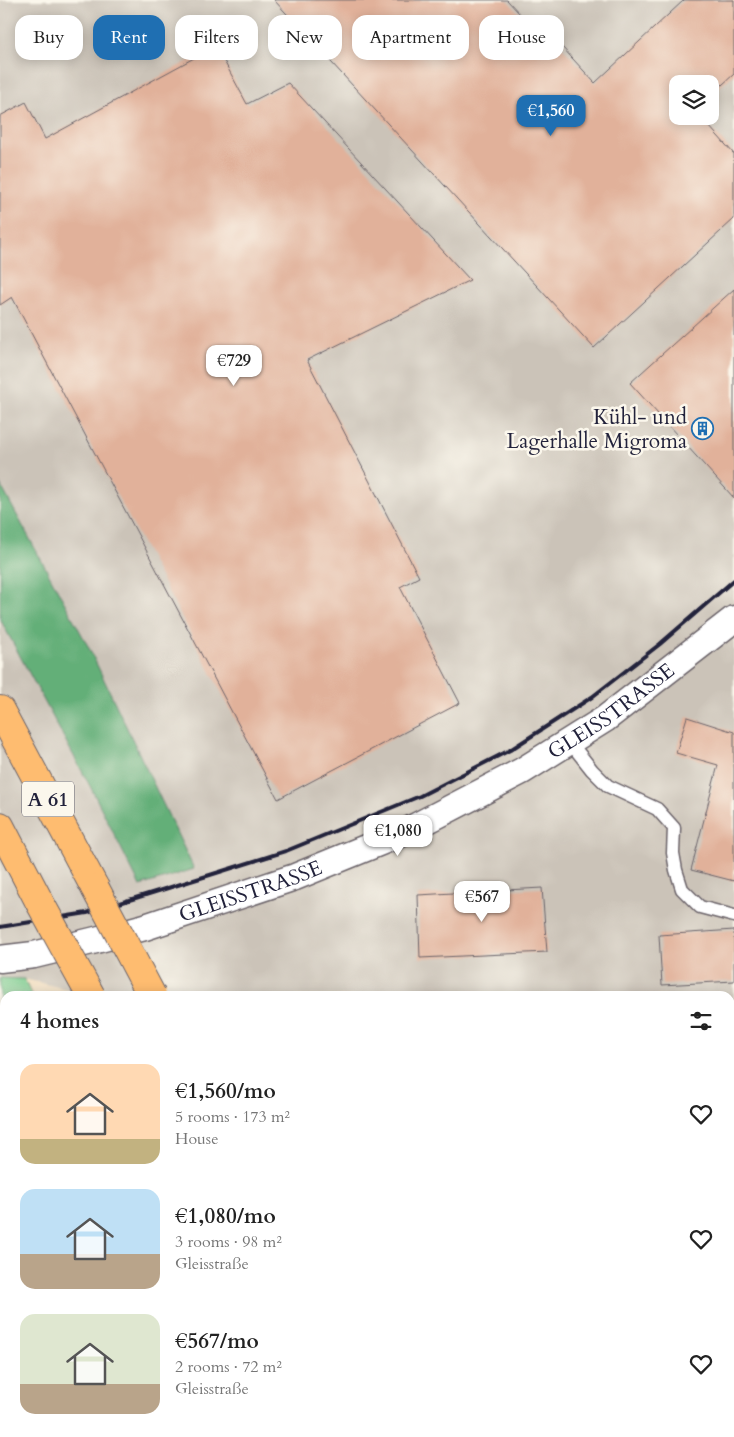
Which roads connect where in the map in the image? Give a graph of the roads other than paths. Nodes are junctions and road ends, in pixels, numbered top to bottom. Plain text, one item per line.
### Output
1 (734, 619) edge
2 (0, 710) edge
3 (569, 741) junction
4 (0, 826) edge
5 (734, 916) edge
6 (0, 959) edge
7 (88, 991) edge
8 (149, 991) edge

1 - 3 street, GLEISSTRASSE
2 - 8 highway, A 61, bridge
3 - 5 lane
3 - 6 street, GLEISSTRASSE
4 - 7 highway, A 61, bridge

